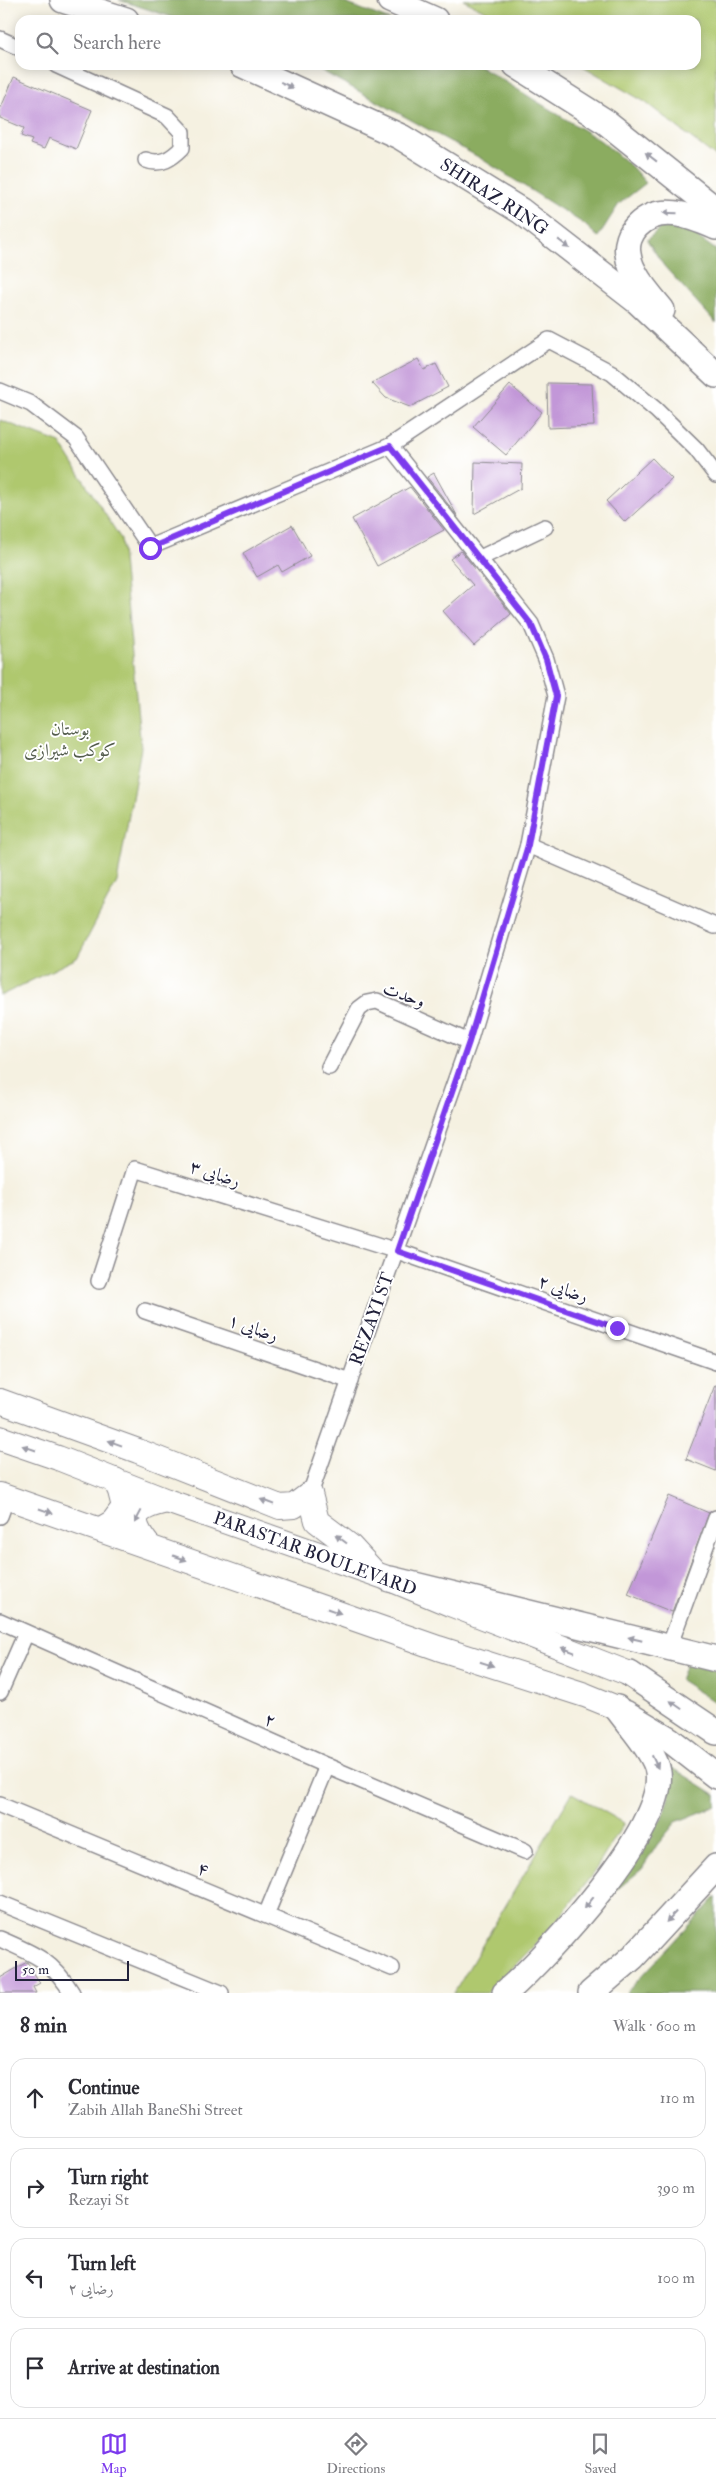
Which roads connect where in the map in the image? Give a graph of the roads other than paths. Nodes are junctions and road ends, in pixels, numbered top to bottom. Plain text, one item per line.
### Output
1 (63, 0) edge
2 (390, 0) edge
3 (110, 15) edge
4 (423, 15) edge
5 (0, 39) edge
6 (15, 46) edge
7 (67, 70) edge
8 (254, 70) edge
9 (524, 70) edge
10 (146, 160) dead end
11 (716, 210) edge
12 (716, 227) edge
13 (713, 371) edge
14 (0, 390) edge
15 (390, 446) junction
16 (716, 475) edge
17 (545, 527) dead end
18 (480, 558) junction
19 (528, 845) junction
20 (715, 926) edge
21 (469, 1042) junction
22 (329, 1067) dead end
23 (397, 1251) junction
24 (99, 1281) dead end
25 (144, 1311) dead end
26 (716, 1362) edge
27 (350, 1381) junction
28 (0, 1401) edge
29 (0, 1438) edge
30 (115, 1480) junction
31 (310, 1494) junction
32 (168, 1501) junction
33 (2, 1503) edge
34 (716, 1518) edge
35 (101, 1530) junction
36 (148, 1546) junction
37 (383, 1576) junction
38 (0, 1621) edge
39 (26, 1633) junction
40 (669, 1647) junction
41 (716, 1659) edge
42 (630, 1674) joint
43 (0, 1690) edge
44 (617, 1708) junction
45 (716, 1732) edge
46 (327, 1766) junction
47 (716, 1776) edge
48 (0, 1805) edge
49 (526, 1851) dead end
50 (710, 1875) edge
51 (0, 1903) edge
52 (266, 1915) junction
53 (0, 1939) edge
54 (633, 1957) junction
55 (392, 1968) dead end
56 (72, 1993) edge
57 (221, 1993) edge
58 (505, 1993) edge
59 (591, 1993) edge
60 (601, 1993) edge

1 - 3 highway
2 - 4 highway
5 - 6 street
7 - 10 street
8 -> 13 highway, SHIRAZ RING
11 -> 9 highway
12 -> 13 highway
14 - 15 street
15 - 16 street
15 - 18 street, REZAYI ST
17 - 18 street
18 - 19 street, REZAYI ST
19 - 20 street
19 - 21 street, REZAYI ST
21 - 22 street, وحدت
21 - 23 street, REZAYI ST
23 - 24 street, رضایی ۳
23 - 26 street, رضایی ۲
23 - 27 street, REZAYI ST
25 - 27 street, رضایی ۱
27 - 31 street, REZAYI ST
31 -> 28 main road
30 -> 29 main road, PARASTAR BOULEVARD
30 - 32 main road, PARASTAR BOULEVARD
30 - 35 main road
37 -> 31 main road
32 -> 36 main road
32 - 37 main road, PARASTAR BOULEVARD
33 -> 35 main road
34 - 40 street
35 - 36 main road
36 -> 44 main road
40 -> 37 highway
42 -> 37 main road, PARASTAR BOULEVARD
38 - 39 street, ۲
39 - 43 street
39 - 46 street, ۲
40 - 41 highway
45 -> 42 highway
44 - 47 highway
44 -> 58 highway
46 - 49 street, ۲
46 - 52 street
48 - 52 street, ۴
50 -> 54 highway
51 - 57 street
52 - 55 street, ۴
53 - 56 street
54 - 59 highway
54 - 60 highway

